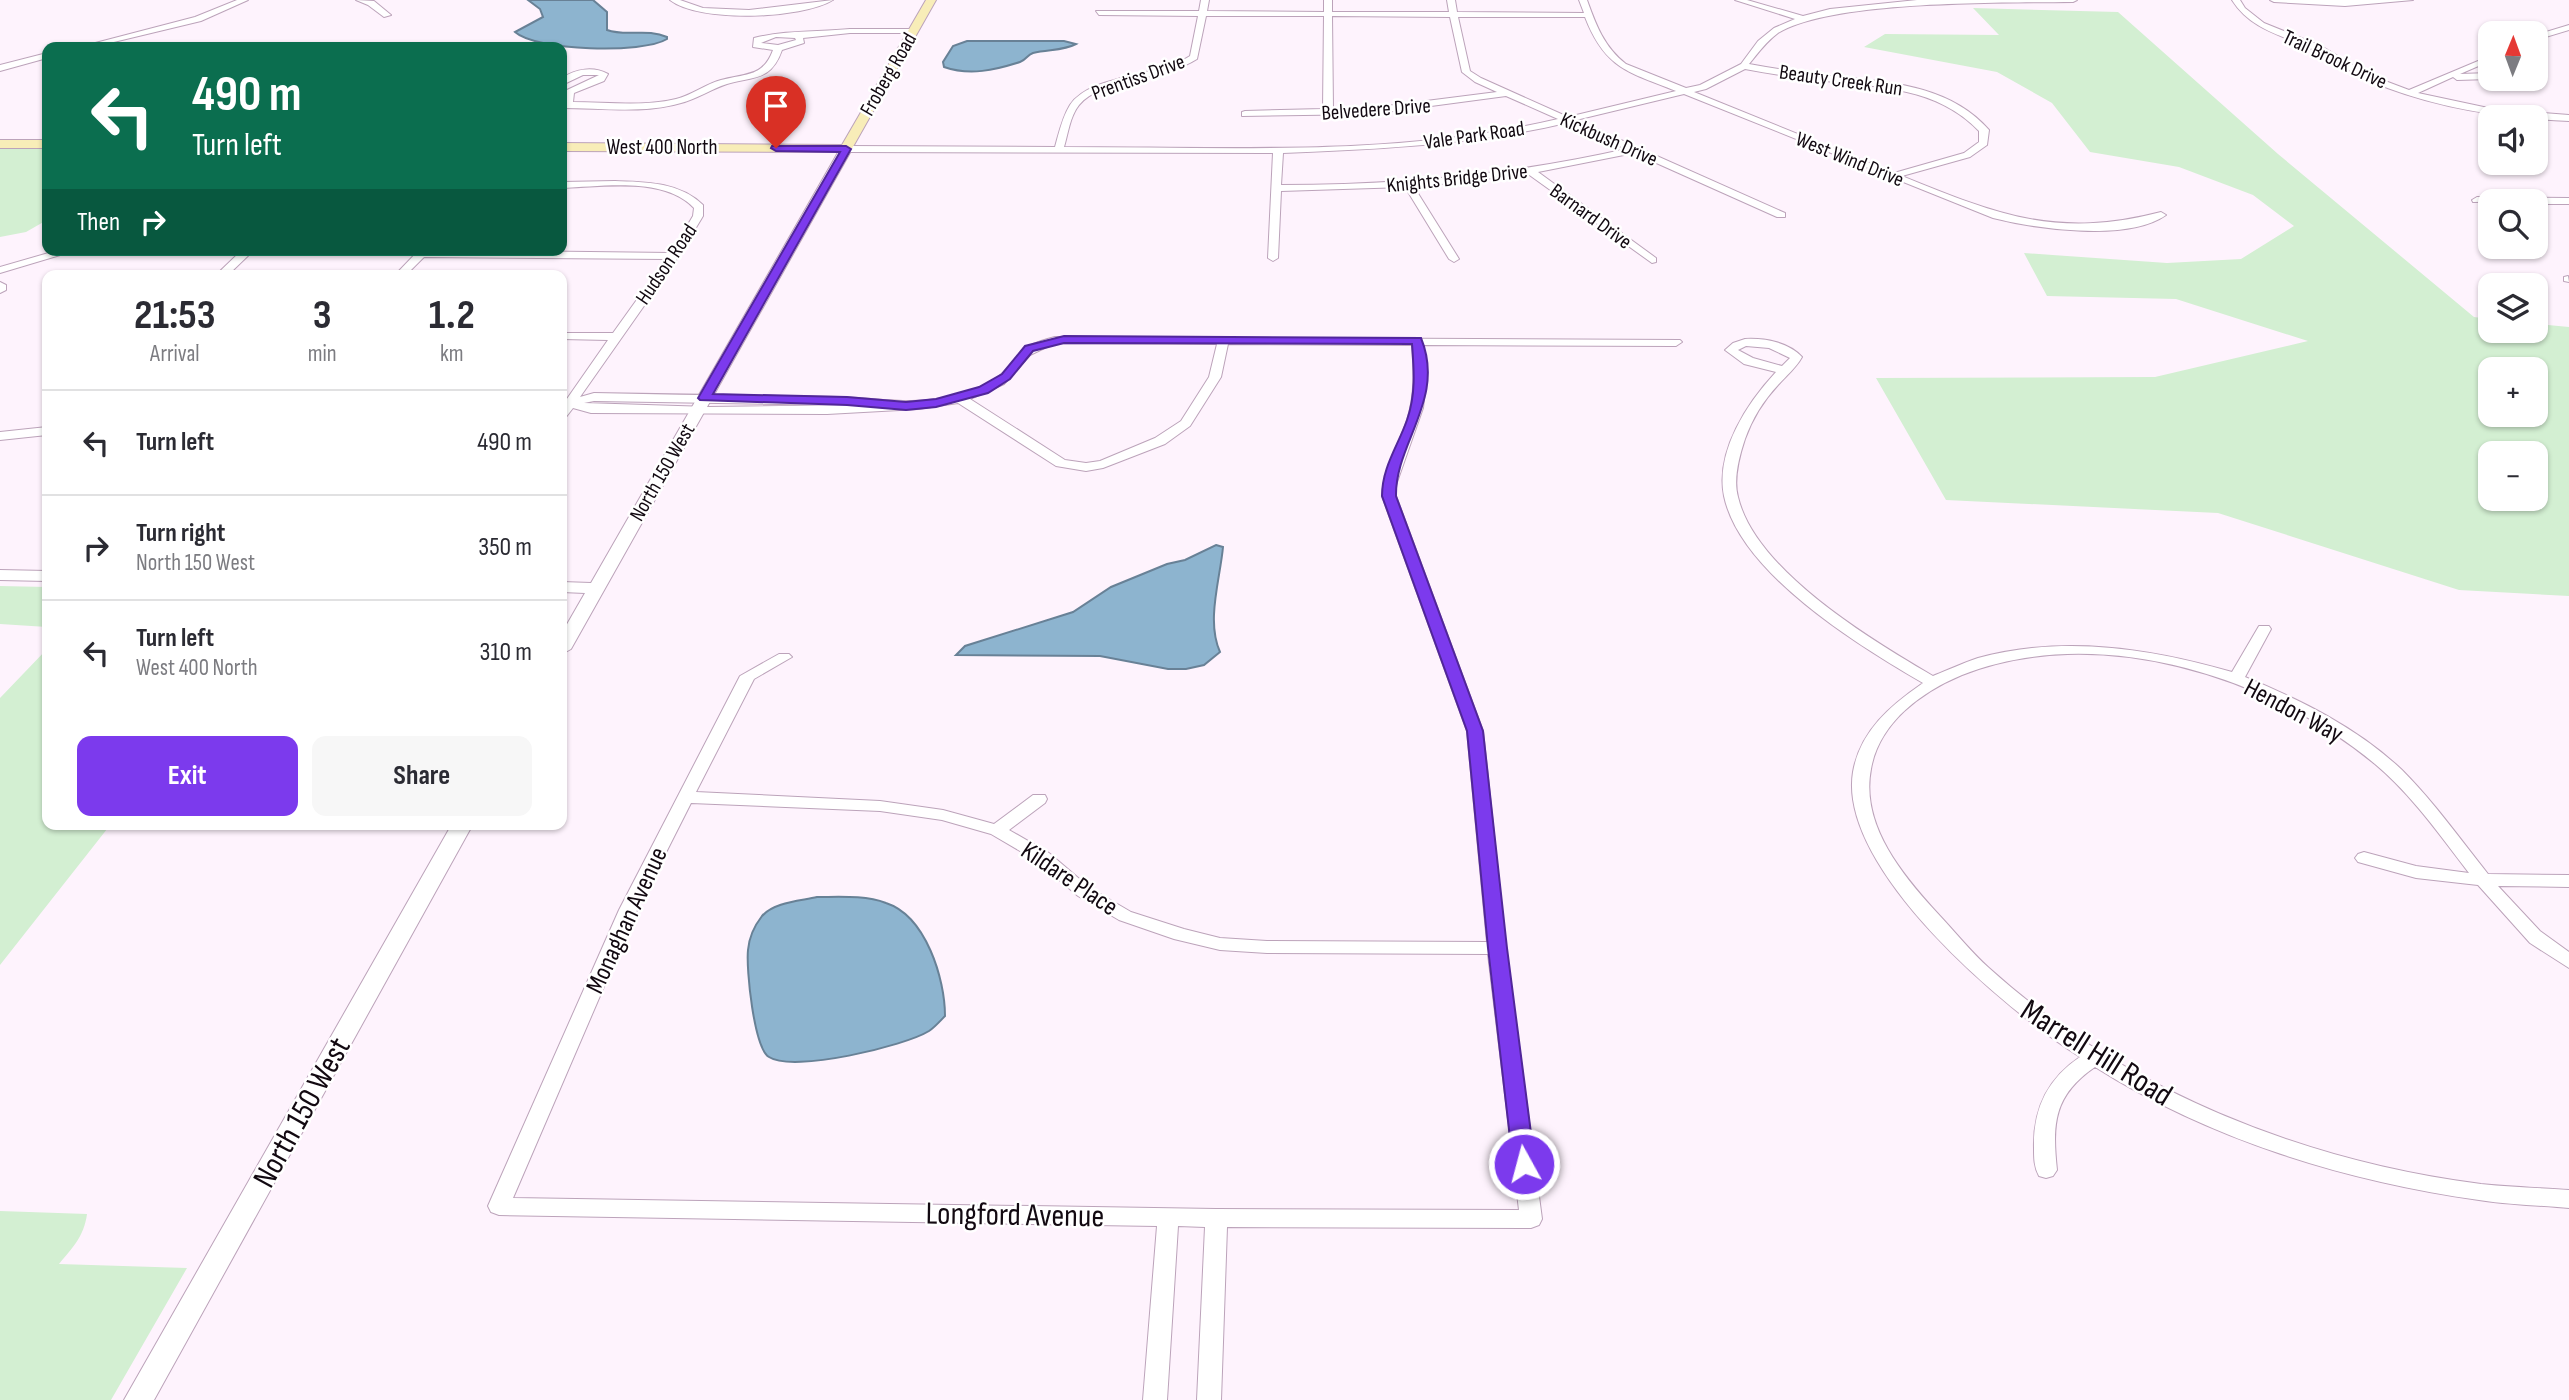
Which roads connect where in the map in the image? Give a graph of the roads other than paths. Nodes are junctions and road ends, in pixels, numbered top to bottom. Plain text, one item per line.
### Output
1 (218, 0) edge
2 (244, 0) edge
3 (360, 0) edge
4 (674, 0) edge
5 (829, 0) edge
6 (931, 0) edge
7 (1205, 0) edge
8 (1328, 0) edge
9 (1451, 0) edge
10 (1583, 0) edge
11 (1739, 0) edge
12 (2073, 0) edge
13 (2236, 0) edge
14 (2274, 0) edge
15 (2399, 0) edge
16 (2409, 0) edge
17 (1894, 2) edge
18 (1099, 13) dead end
19 (1202, 14) junction
20 (1328, 14) junction
21 (387, 15) dead end
22 (1454, 15) junction
23 (1589, 15) junction
24 (788, 18) junction
25 (1803, 19) junction
26 (2569, 27) edge
27 (912, 33) junction
28 (786, 34) junction
29 (2548, 34) edge
30 (799, 38) junction
31 (116, 39) junction
32 (104, 42) edge
33 (778, 48) junction
34 (42, 57) edge
35 (33, 60) junction
36 (2478, 63) edge
37 (42, 66) edge
38 (1744, 66) junction
39 (0, 70) edge
40 (2478, 77) edge
41 (2444, 78) junction
42 (567, 79) edge
43 (1684, 92) junction
44 (2412, 92) junction
45 (1506, 93) junction
46 (567, 99) edge
47 (567, 104) edge
48 (1328, 113) junction
49 (1245, 114) dead end
50 (2569, 118) edge
51 (1567, 120) junction
52 (0, 144) edge
53 (42, 144) edge
54 (567, 146) edge
55 (846, 149) junction
56 (1059, 149) junction
57 (1279, 150) junction
58 (1634, 150) junction
59 (1530, 171) junction
60 (1894, 176) junction
61 (567, 185) edge
62 (1408, 186) junction
63 (1278, 188) junction
64 (2477, 200) dead end
65 (2569, 201) edge
66 (1781, 215) dead end
67 (2161, 215) dead end
68 (567, 254) edge
69 (50, 256) edge
70 (242, 256) edge
71 (419, 256) edge
72 (674, 256) junction
73 (1273, 258) dead end
74 (1454, 259) dead end
75 (1652, 260) dead end
76 (0, 270) edge
77 (227, 270) edge
78 (405, 270) edge
79 (567, 336) edge
80 (615, 337) junction
81 (1223, 340) junction
82 (1417, 341) junction
83 (1676, 342) dead end
84 (1784, 370) dead end
85 (960, 398) junction
86 (570, 403) junction
87 (701, 404) junction
88 (567, 407) edge
89 (42, 432) edge
90 (0, 436) edge
91 (0, 575) edge
92 (42, 576) edge
93 (567, 587) edge
94 (596, 588) junction
95 (2264, 629) dead end
96 (567, 640) edge
97 (784, 657) dead end
98 (2236, 679) junction
99 (1933, 682) junction
100 (686, 797) junction
101 (1039, 799) dead end
102 (460, 830) edge
103 (997, 830) junction
104 (2364, 858) dead end
105 (2484, 880) junction
106 (2569, 881) edge
107 (1497, 948) junction
108 (2569, 961) edge
109 (2094, 1058) junction
110 (2046, 1170) dead end
111 (2569, 1199) edge
112 (499, 1206) joint
113 (1168, 1217) junction
114 (1216, 1217) junction
115 (139, 1400) edge
116 (1155, 1400) edge
117 (1209, 1400) edge

1 - 31 street
2 - 31 street
3 - 21 street
4 - 24 street
5 - 24 street
6 - 27 main road, Froberg Road
7 - 19 street, Prentiss Drive
8 - 20 street
9 - 22 street, Kickbush Drive
10 - 23 street, West Wind Drive
11 - 25 street
12 - 17 street, Vale Park Road
13 - 44 street, Trail Brook Drive
14 - 15 street
15 - 16 street
17 - 25 street, Vale Park Road
18 - 19 street
19 - 20 street
19 - 56 street, Prentiss Drive
20 - 22 street
20 - 48 street
22 - 23 street
22 - 45 street, Kickbush Drive
23 - 43 street, West Wind Drive
24 - 28 street
25 - 38 street, Vale Park Road
26 - 29 street
27 - 30 street
27 - 55 main road, Froberg Road
28 - 30 street
28 - 33 street
30 - 33 street
31 - 32 street
33 - 47 street
34 - 35 street
35 - 37 street
35 - 39 street
36 - 41 street
38 - 43 street, Vale Park Road
38 - 60 street, Beauty Creek Run
40 - 41 street
41 - 44 street
42 - 46 street
43 - 51 street, Vale Park Road
43 - 60 street, West Wind Drive
44 - 50 street, Trail Brook Drive
45 - 48 street, Belvedere Drive
45 - 51 street, Kickbush Drive
48 - 49 street, Belvedere Drive
51 - 57 street, Vale Park Road
51 - 58 street, Kickbush Drive
52 - 53 main road
54 - 55 main road, West 400 North
55 - 56 street, Vale Park Road
55 - 87 street, North 150 West
56 - 57 street, Vale Park Road
57 - 63 street
58 - 59 street, Knights Bridge Drive
58 - 66 street, Kickbush Drive
59 - 62 street, Knights Bridge Drive
59 - 75 street, Barnard Drive
60 - 67 street, West Wind Drive
61 - 72 street, Hudson Road
62 - 63 street, Knights Bridge Drive
62 - 74 street
63 - 73 street
64 - 65 street
68 - 72 street
69 - 76 street
70 - 77 street
71 - 78 street
72 - 80 street, Hudson Road
79 - 80 street
80 - 86 street, Hudson Road
81 - 82 street
81 - 85 street
81 - 85 street
82 - 83 street
82 - 107 street
84 - 99 street
85 - 87 street
86 - 87 street
86 - 88 street, Hudson Road
87 - 94 street, North 150 West
89 - 90 street
91 - 92 street
93 - 94 street
94 - 96 street, North 150 West
95 - 98 street
97 - 100 street, Monaghan Avenue
98 - 99 street, Hendon Way
98 - 105 street, Hendon Way
99 - 109 street, Marrell Hill Road
100 - 103 street, Kildare Place
100 - 112 street, Monaghan Avenue
101 - 103 street
102 - 115 street, North 150 West
103 - 107 street, Kildare Place
104 - 105 street
105 - 106 street
105 - 108 street, Hendon Way
107 - 114 street, Longford Avenue
109 - 110 street
109 - 111 street, Marrell Hill Road
112 - 113 street, Longford Avenue
113 - 114 street, Longford Avenue
113 - 116 street
114 - 117 street

